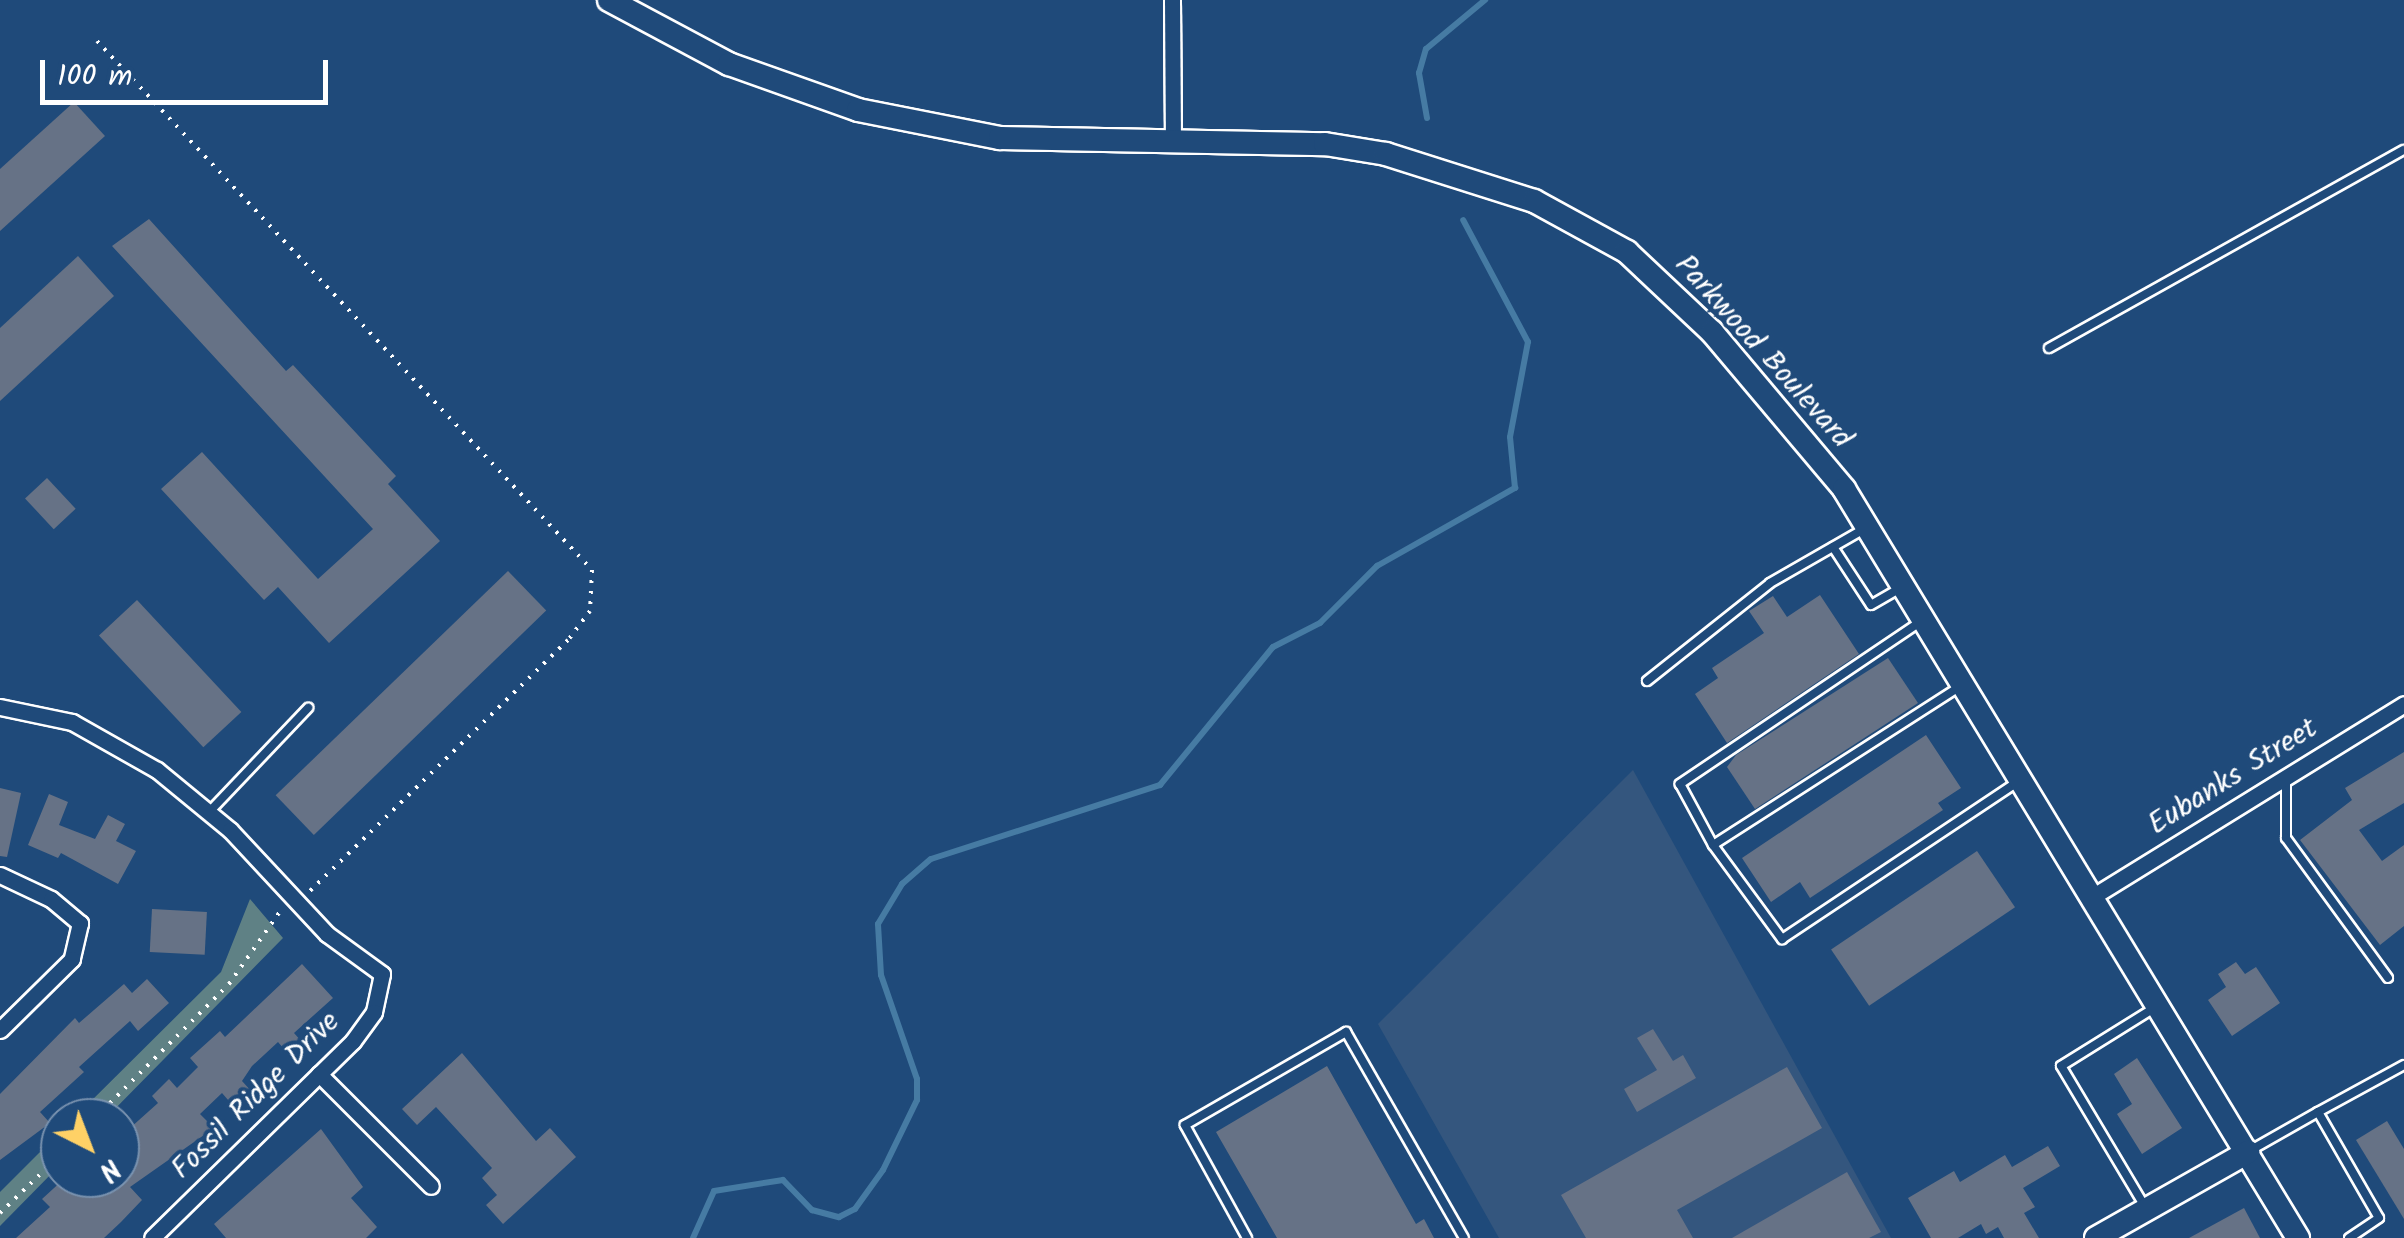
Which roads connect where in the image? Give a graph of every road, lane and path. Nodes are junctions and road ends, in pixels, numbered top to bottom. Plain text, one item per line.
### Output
1 (609, 0) edge
2 (1172, 0) edge
3 (97, 41) dead end
4 (1173, 142) junction
5 (2404, 150) edge
6 (2049, 348) dead end
7 (1868, 527) junction
8 (1833, 547) junction
9 (1904, 586) junction
10 (1923, 620) junction
11 (1647, 682) dead end
12 (1963, 684) junction
13 (2404, 704) edge
14 (0, 706) edge
15 (308, 708) dead end
16 (2287, 773) junction
17 (2021, 780) junction
18 (209, 812) junction
19 (1713, 846) junction
20 (0, 875) edge
21 (2092, 897) junction
22 (295, 902) junction
23 (2388, 978) dead end
24 (2158, 1006) junction
25 (0, 1030) edge
26 (2404, 1065) edge
27 (319, 1074) junction
28 (116, 1098) edge
29 (2318, 1112) junction
30 (2248, 1152) junction
31 (40, 1174) edge
32 (431, 1186) dead end
33 (2147, 1209) junction
34 (0, 1213) edge
35 (152, 1238) edge
36 (1247, 1238) edge
37 (1464, 1238) edge
38 (2096, 1238) edge
39 (2298, 1238) edge
40 (2350, 1238) edge

1 - 4 main road, Parkwood Boulevard
2 - 4 street
3 - 22 path
4 - 7 main road, Parkwood Boulevard
5 - 6 lane
7 - 8 lane
7 - 9 main road, Parkwood Boulevard
8 - 9 lane
8 - 11 lane
9 - 10 main road, Parkwood Boulevard
10 - 12 main road, Parkwood Boulevard
10 - 19 lane
12 - 17 main road, Parkwood Boulevard
12 - 19 lane
13 - 16 street, Eubanks Street
14 - 18 street
15 - 18 lane
16 - 21 street, Eubanks Street
16 - 23 lane
17 - 19 lane
17 - 21 main road, Parkwood Boulevard
18 - 22 street
20 - 25 street
21 - 24 main road, Parkwood Boulevard
22 - 27 street, Fossil Ridge Drive
22 - 28 path
24 - 30 main road, Parkwood Boulevard
24 - 33 lane
26 - 29 lane
27 - 32 street
27 - 35 street, Fossil Ridge Drive
29 - 30 lane
29 - 40 lane
30 - 33 main road
30 - 39 main road, Parkwood Boulevard
31 - 34 path
33 - 38 main road
36 - 37 lane

